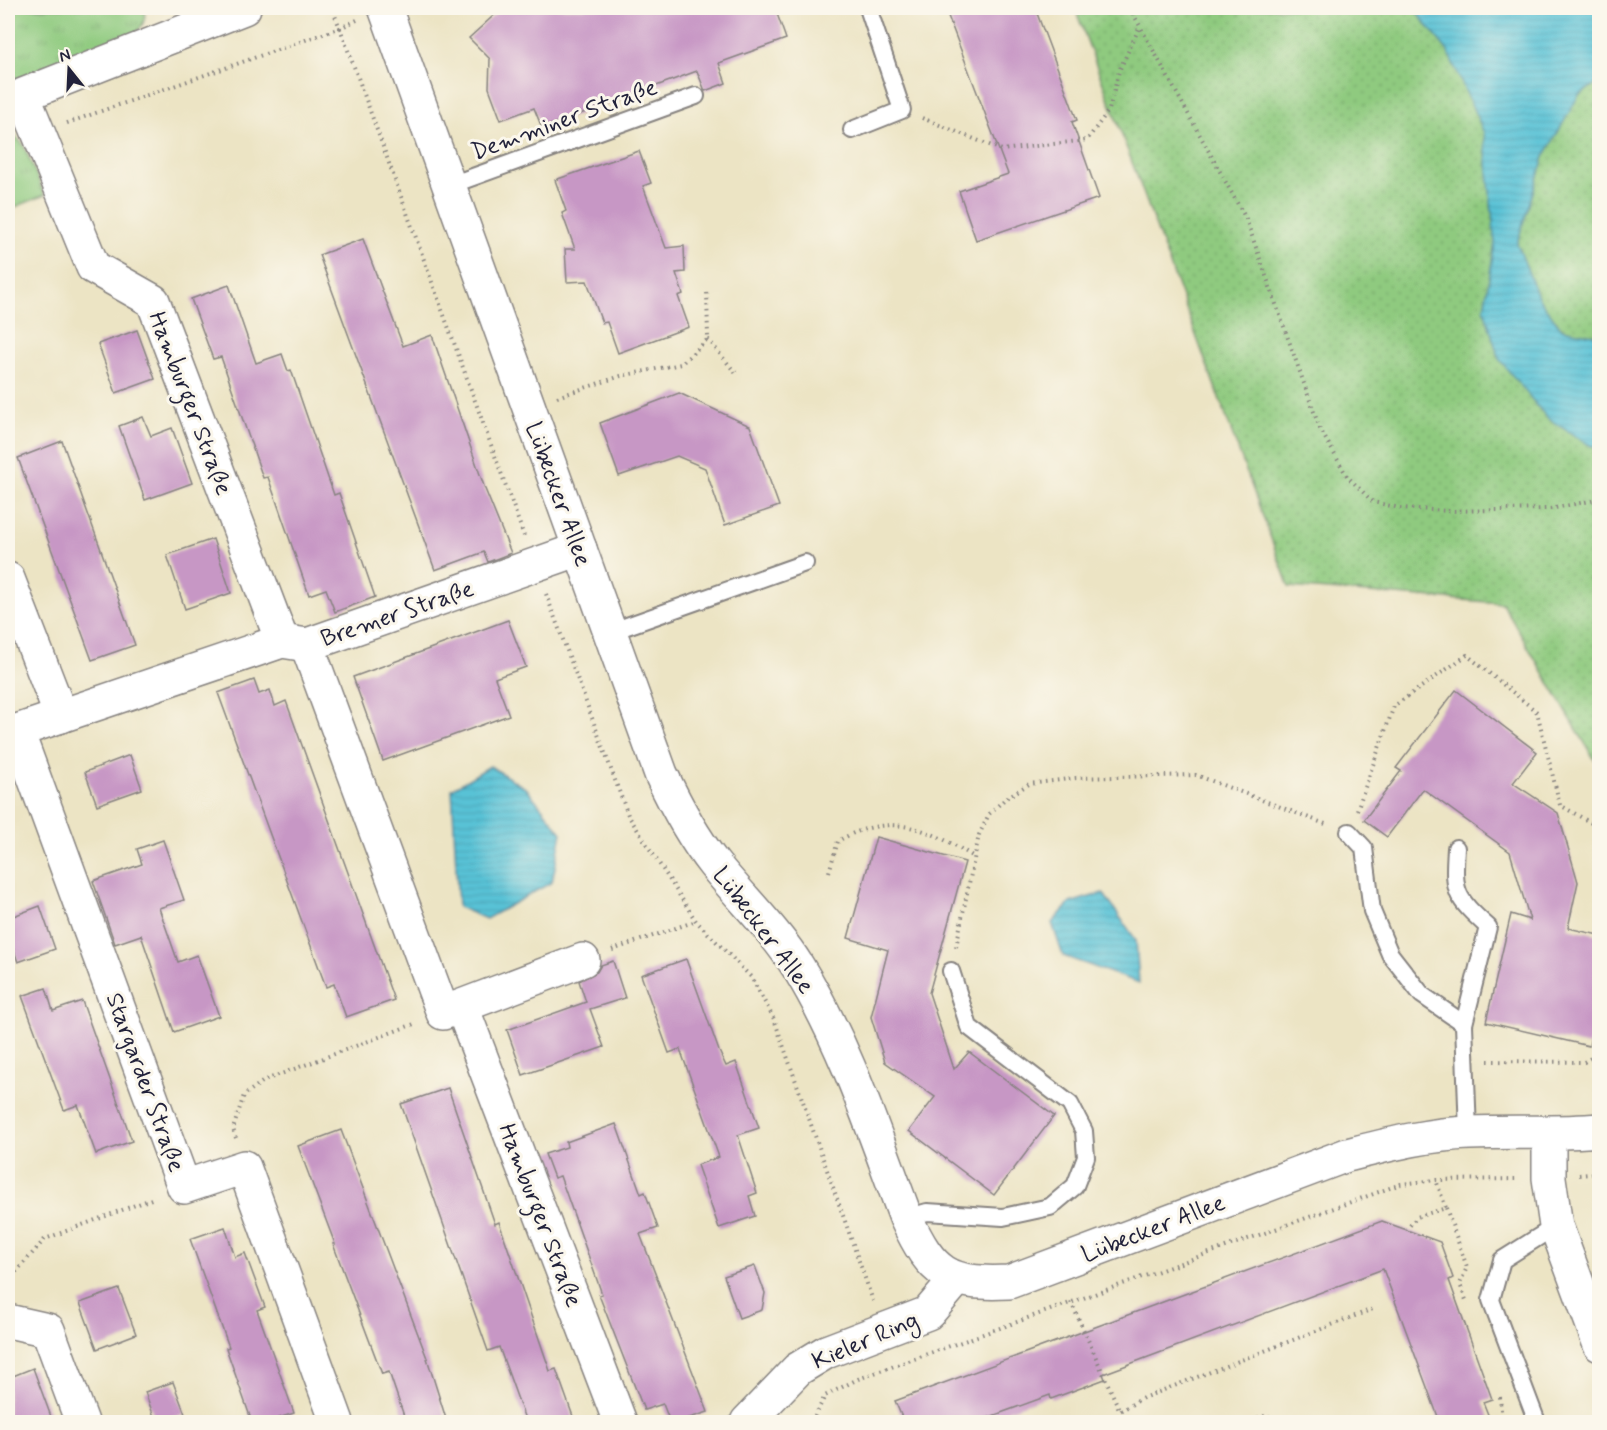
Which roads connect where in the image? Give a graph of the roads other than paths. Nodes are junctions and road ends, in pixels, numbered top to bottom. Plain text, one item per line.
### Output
1 (244, 8) edge
2 (385, 8) edge
3 (868, 8) edge
4 (15, 95) edge
5 (696, 96) dead end
6 (852, 130) dead end
7 (448, 186) junction
8 (580, 549) junction
9 (805, 563) dead end
10 (8, 579) edge
11 (610, 632) junction
12 (295, 643) junction
13 (61, 716) junction
14 (12, 732) edge
15 (1349, 832) road end
16 (1456, 848) dead end
17 (583, 960) road end
18 (951, 970) road end
19 (453, 1010) junction
20 (1464, 1024) junction
21 (1599, 1130) edge
22 (1468, 1133) junction
23 (1549, 1134) junction
24 (906, 1218) junction
25 (1556, 1226) junction
26 (956, 1280) junction
27 (8, 1321) edge
28 (1599, 1345) edge
29 (82, 1422) edge
30 (337, 1422) edge
31 (620, 1422) edge
32 (747, 1422) edge
33 (1537, 1422) edge

1 - 4 street
2 - 7 street, Lübecker Allee
3 - 6 lane
4 - 12 street, Hamburger Straße
5 - 7 lane, Demminer Straße
7 - 8 street, Lübecker Allee
8 - 11 street, Lübecker Allee
8 - 12 street, Bremer Straße
9 - 11 lane
10 - 13 street
11 - 24 street, Lübecker Allee
12 - 13 street, Bremer Straße
12 - 19 street, Hamburger Straße
13 - 14 street, Bremer Straße
14 - 30 street, Stargarder Straße
15 - 20 lane
16 - 20 lane
17 - 19 street
18 - 24 lane
19 - 31 street, Hamburger Straße
20 - 22 lane
21 - 23 street, Lübecker Allee
22 - 23 street, Lübecker Allee
22 - 26 street, Lübecker Allee
23 - 25 street
24 - 26 street, Lübecker Allee
25 - 28 street
25 - 33 lane
26 - 32 street, Kieler Ring
27 - 29 street

